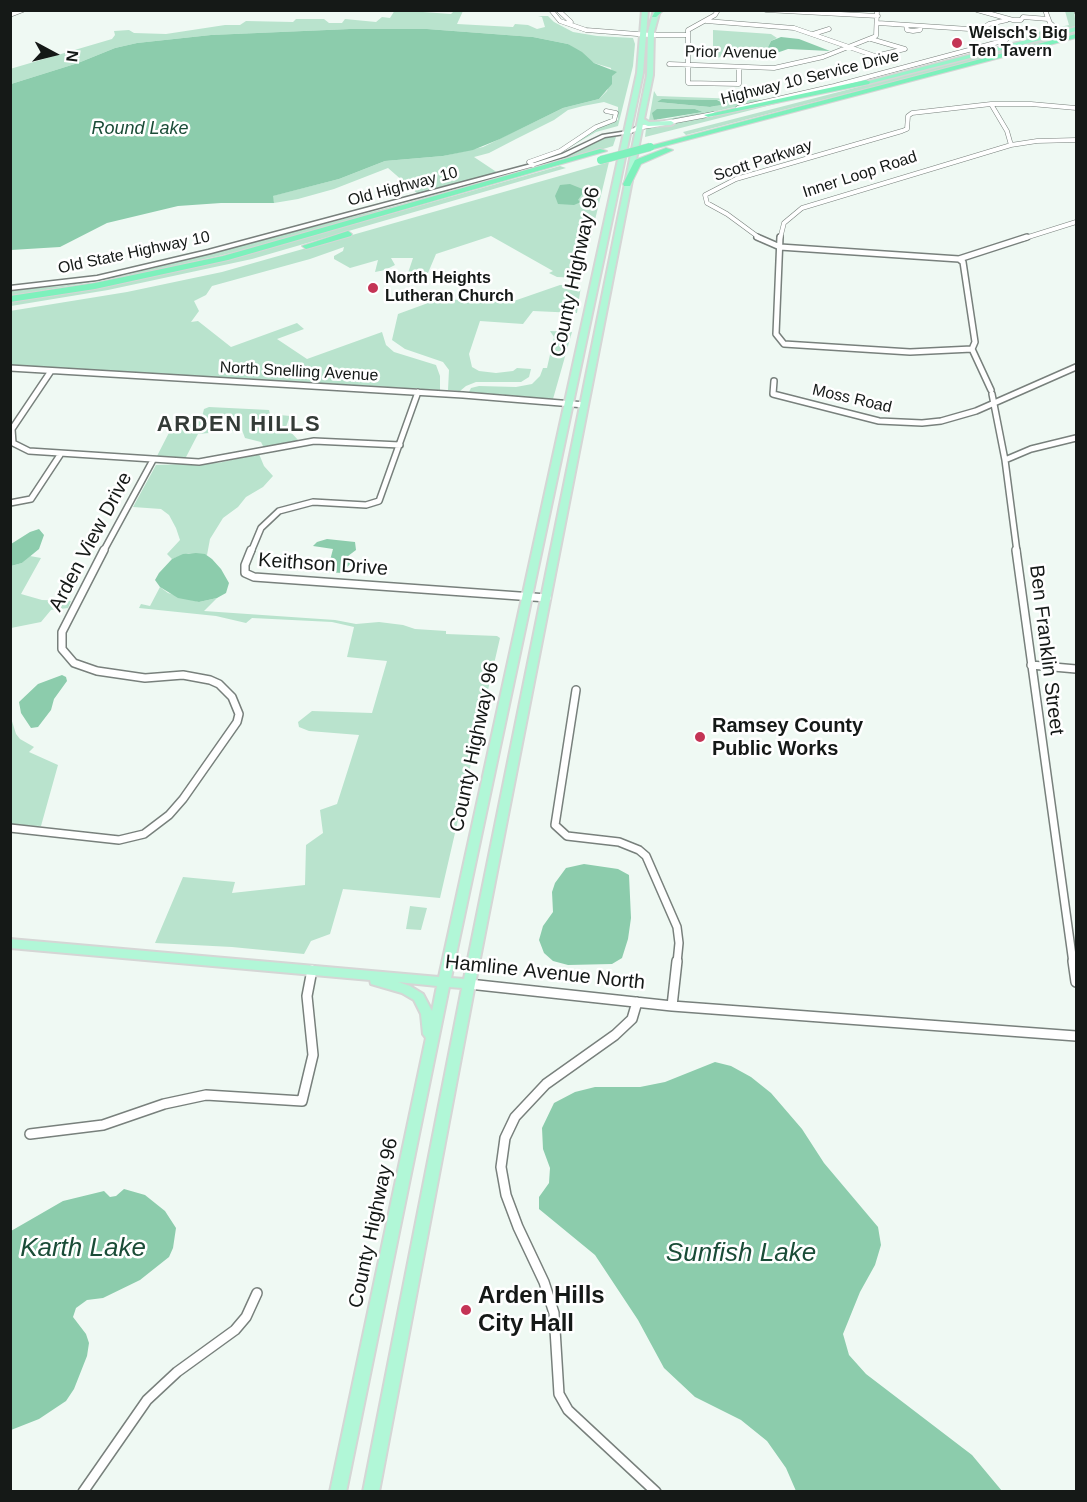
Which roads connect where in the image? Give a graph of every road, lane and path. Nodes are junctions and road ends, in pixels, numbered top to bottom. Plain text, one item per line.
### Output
1 (23, 10) edge
2 (551, 10) edge
3 (558, 10) edge
4 (645, 10) edge
5 (718, 10) edge
6 (766, 10) edge
7 (877, 10) edge
8 (977, 10) edge
9 (1020, 10) edge
10 (1045, 10) edge
11 (658, 12) edge
12 (833, 12) edge
13 (10, 15) edge
14 (561, 15) junction
15 (554, 16) junction
16 (878, 16) junction
17 (1023, 17) junction
18 (1048, 19) junction
19 (1010, 20) junction
20 (706, 21) junction
21 (878, 23) junction
22 (1055, 27) dead end
23 (829, 29) dead end
24 (981, 29) junction
25 (1077, 29) edge
26 (642, 33) junction
27 (650, 34) junction
28 (813, 34) junction
29 (688, 35) junction
30 (1077, 36) edge
31 (871, 39) junction
32 (1006, 40) junction
33 (1024, 42) junction
34 (988, 46) junction
35 (848, 47) junction
36 (995, 49) junction
37 (669, 64) dead end
38 (688, 65) junction
39 (739, 67) junction
40 (868, 82) junction
41 (815, 104) junction
42 (991, 104) junction
43 (1077, 108) edge
44 (606, 111) dead end
45 (641, 115) junction
46 (708, 115) junction
47 (671, 123) junction
48 (638, 128) junction
49 (626, 131) junction
50 (1077, 140) edge
51 (651, 142) junction
52 (1011, 146) junction
53 (602, 156) junction
54 (533, 165) junction
55 (627, 184) junction
56 (1077, 222) edge
57 (228, 246) joint
58 (780, 247) junction
59 (959, 259) junction
60 (10, 288) edge
61 (10, 299) edge
62 (10, 308) edge
63 (972, 349) junction
64 (1077, 367) edge
65 (10, 368) edge
66 (51, 371) junction
67 (774, 381) dead end
68 (418, 392) junction
69 (994, 403) junction
70 (568, 404) junction
71 (585, 405) junction
72 (1077, 438) edge
73 (400, 445) junction
74 (60, 454) junction
75 (153, 460) junction
76 (1005, 460) junction
77 (10, 503) edge
78 (527, 596) junction
79 (547, 598) junction
80 (1031, 665) junction
81 (1077, 669) edge
82 (576, 690) dead end
83 (10, 828) edge
84 (10, 943) edge
85 (312, 970) junction
86 (343, 973) junction
87 (444, 982) junction
88 (1077, 982) edge
89 (469, 984) junction
90 (637, 1002) junction
91 (672, 1006) junction
92 (1077, 1036) edge
93 (428, 1059) junction
94 (30, 1134) dead end
95 (257, 1293) dead end
96 (83, 1491) edge
97 (338, 1491) edge
98 (371, 1491) edge
99 (656, 1491) edge

1 - 13 street
2 - 15 street
3 - 14 street
4 - 26 main road, County Highway 96
5 - 20 street
6 - 12 street
7 - 16 street
8 - 19 street
9 - 17 street
10 - 18 street
11 - 27 main road, County Highway 96
12 - 16 street
14 - 15 street
14 - 26 street
15 - 26 street
16 - 21 street
17 - 18 street
17 - 19 street
18 - 22 street
19 - 24 street
20 - 28 street
20 - 29 street
21 - 24 street
21 - 31 street
23 - 28 street
24 - 32 street
25 - 33 highway
26 - 27 street
26 - 49 main road, County Highway 96
27 - 29 street
27 - 45 main road, County Highway 96
28 - 35 street
29 - 38 street
30 - 41 highway
31 - 35 street, Prior Avenue
31 - 35 street
32 - 33 highway
32 - 34 street
33 - 36 highway
34 - 36 highway
34 - 46 street, Highway 10 Service Drive
35 - 39 street, Prior Avenue
36 - 40 highway
37 - 38 street, Prior Avenue
38 - 39 street, Prior Avenue
38 - 39 street
40 - 46 highway
40 - 51 highway
41 - 51 highway
41 - 55 highway
42 - 43 street
42 - 52 street
42 - 58 street, Scott Parkway
44 - 54 street
45 - 47 main road
45 - 48 main road, County Highway 96
46 - 47 street, Highway 10 Service Drive
47 - 48 street, Highway 10 Service Drive
48 - 49 street, Old Highway 10
48 - 55 main road, County Highway 96
49 - 54 street, Old Highway 10
49 - 70 main road, County Highway 96
50 - 52 street, Inner Loop Road
51 - 53 highway, bridge
52 - 58 street, Inner Loop Road
53 - 61 highway
53 - 62 highway
54 - 57 street, Old Highway 10
55 - 71 main road, County Highway 96
56 - 59 street
57 - 60 street, Old State Highway 10
58 - 59 street, Scott Parkway
58 - 63 street, Inner Loop Road
59 - 63 street, Ben Franklin Street
63 - 69 street, Ben Franklin Street
64 - 69 street, Moss Road
65 - 66 street, North Snelling Avenue
66 - 68 street, North Snelling Avenue
66 - 74 street
67 - 69 street, Moss Road
68 - 70 street, North Snelling Avenue
68 - 73 street, Keithson Drive
69 - 76 street, Ben Franklin Street
70 - 71 street, North Snelling Avenue
70 - 78 main road, County Highway 96
71 - 79 main road, County Highway 96
72 - 76 street
73 - 75 street
73 - 78 street, Keithson Drive
74 - 75 street
74 - 77 street
75 - 83 street, Arden View Drive
76 - 80 street, Ben Franklin Street
78 - 79 street, Keithson Drive
78 - 87 main road, County Highway 96
79 - 89 main road, County Highway 96
80 - 81 street
80 - 88 street, Ben Franklin Street
82 - 91 street
84 - 85 main road, Hamline Avenue North
85 - 86 main road, Hamline Avenue North
85 - 94 street
86 - 87 main road, Hamline Avenue North
86 - 93 main road
87 - 89 main road, Hamline Avenue North
87 - 93 main road, County Highway 96
89 - 90 street, Hamline Avenue North
89 - 98 main road, County Highway 96
90 - 91 street, Hamline Avenue North
90 - 99 street
91 - 92 street, Hamline Avenue North
93 - 97 main road, County Highway 96
95 - 96 street

